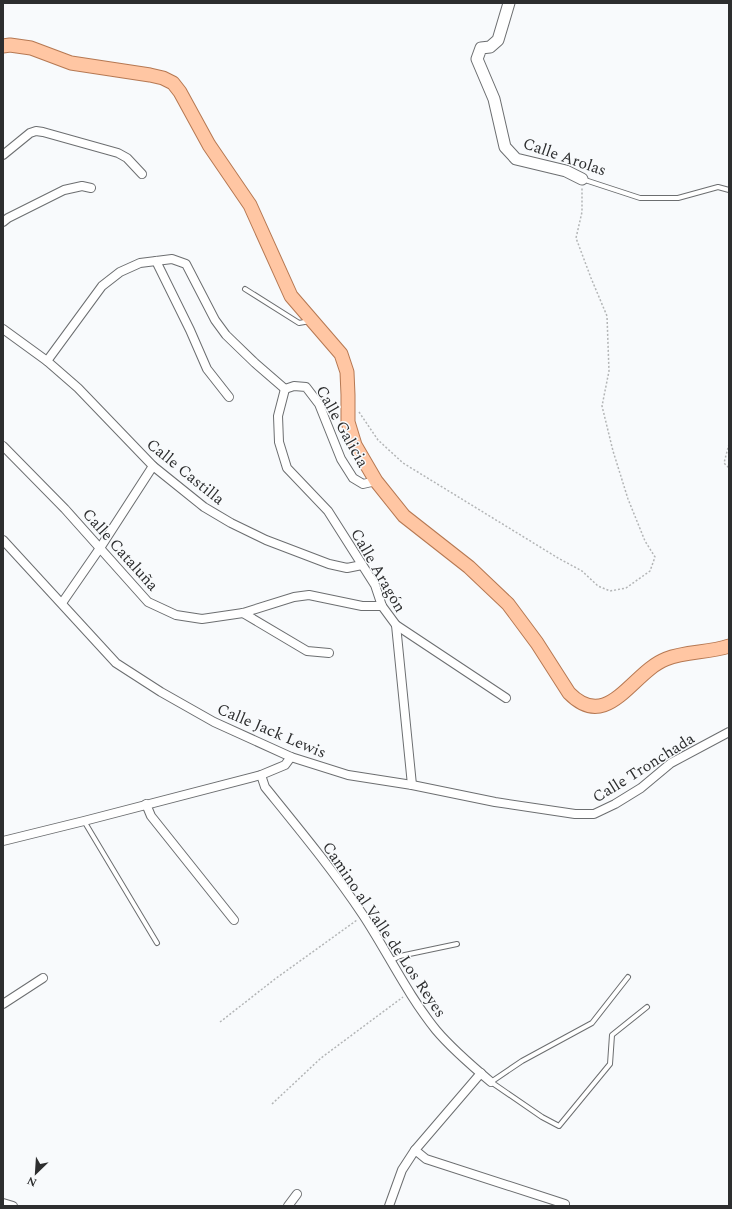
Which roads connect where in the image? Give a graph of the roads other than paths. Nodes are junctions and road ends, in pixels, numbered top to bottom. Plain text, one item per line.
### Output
1 (509, 3) edge
2 (3, 46) edge
3 (3, 154) edge
4 (142, 174) dead end
5 (582, 179) joint
6 (91, 188) dead end
7 (729, 190) edge
8 (3, 222) edge
9 (156, 262) junction
10 (245, 289) dead end
11 (312, 320) junction
12 (3, 329) edge
13 (47, 361) junction
14 (285, 389) junction
15 (229, 397) dead end
16 (3, 446) edge
17 (153, 466) junction
18 (376, 481) junction
19 (3, 540) edge
20 (100, 548) junction
21 (362, 565) junction
22 (62, 603) junction
23 (382, 606) junction
24 (243, 613) junction
25 (396, 625) junction
26 (729, 646) edge
27 (329, 653) dead end
28 (506, 698) dead end
29 (729, 732) edge
30 (291, 757) junction
31 (261, 775) junction
32 (412, 785) junction
33 (146, 804) junction
34 (594, 814) joint
35 (84, 821) junction
36 (3, 841) edge
37 (234, 920) dead end
38 (157, 943) dead end
39 (457, 944) dead end
40 (390, 961) junction
41 (628, 977) dead end
42 (43, 978) dead end
43 (3, 1004) edge
44 (647, 1006) dead end
45 (481, 1073) junction
46 (491, 1082) junction
47 (415, 1150) junction
48 (297, 1194) dead end
49 (3, 1203) edge
50 (565, 1204) dead end
51 (13, 1206) edge
52 (288, 1206) edge
53 (389, 1206) edge

1 - 5 street, Calle Arolas
2 - 11 main road
3 - 4 street
5 - 7 lane, Calle Arolas
6 - 8 street
9 - 13 street
9 - 14 street
9 - 15 street
10 - 11 lane
11 - 18 main road
12 - 13 street, Calle Castilla
13 - 17 street, Calle Castilla
14 - 18 street, Calle Galicia
14 - 21 street, Calle Aragón
16 - 20 street, Calle Cataluña
17 - 20 street
17 - 21 street, Calle Castilla
18 - 26 main road
19 - 22 street, Calle Jack Lewis
20 - 22 street
20 - 24 street, Calle Cataluña
21 - 23 street, Calle Aragón
22 - 30 street, Calle Jack Lewis
23 - 24 street, Calle Cataluña
23 - 25 street, Calle Aragón
24 - 27 street
25 - 28 street
25 - 32 street, Calle Aragón
29 - 34 street, Calle Tronchada
30 - 31 street
30 - 32 street, Calle Jack Lewis
31 - 33 street
31 - 40 street, Camino al Valle de Los Reyes
32 - 34 street, Calle Jack Lewis
33 - 35 street
33 - 37 street
35 - 36 street
35 - 38 lane
39 - 40 lane
40 - 45 street, Camino al Valle de Los Reyes
41 - 46 lane
42 - 43 street
44 - 46 lane, Camino al Valle de Los Reyes
45 - 46 street, Camino al Valle de Los Reyes
45 - 47 street
47 - 50 street
47 - 53 street
48 - 52 street
49 - 51 street

